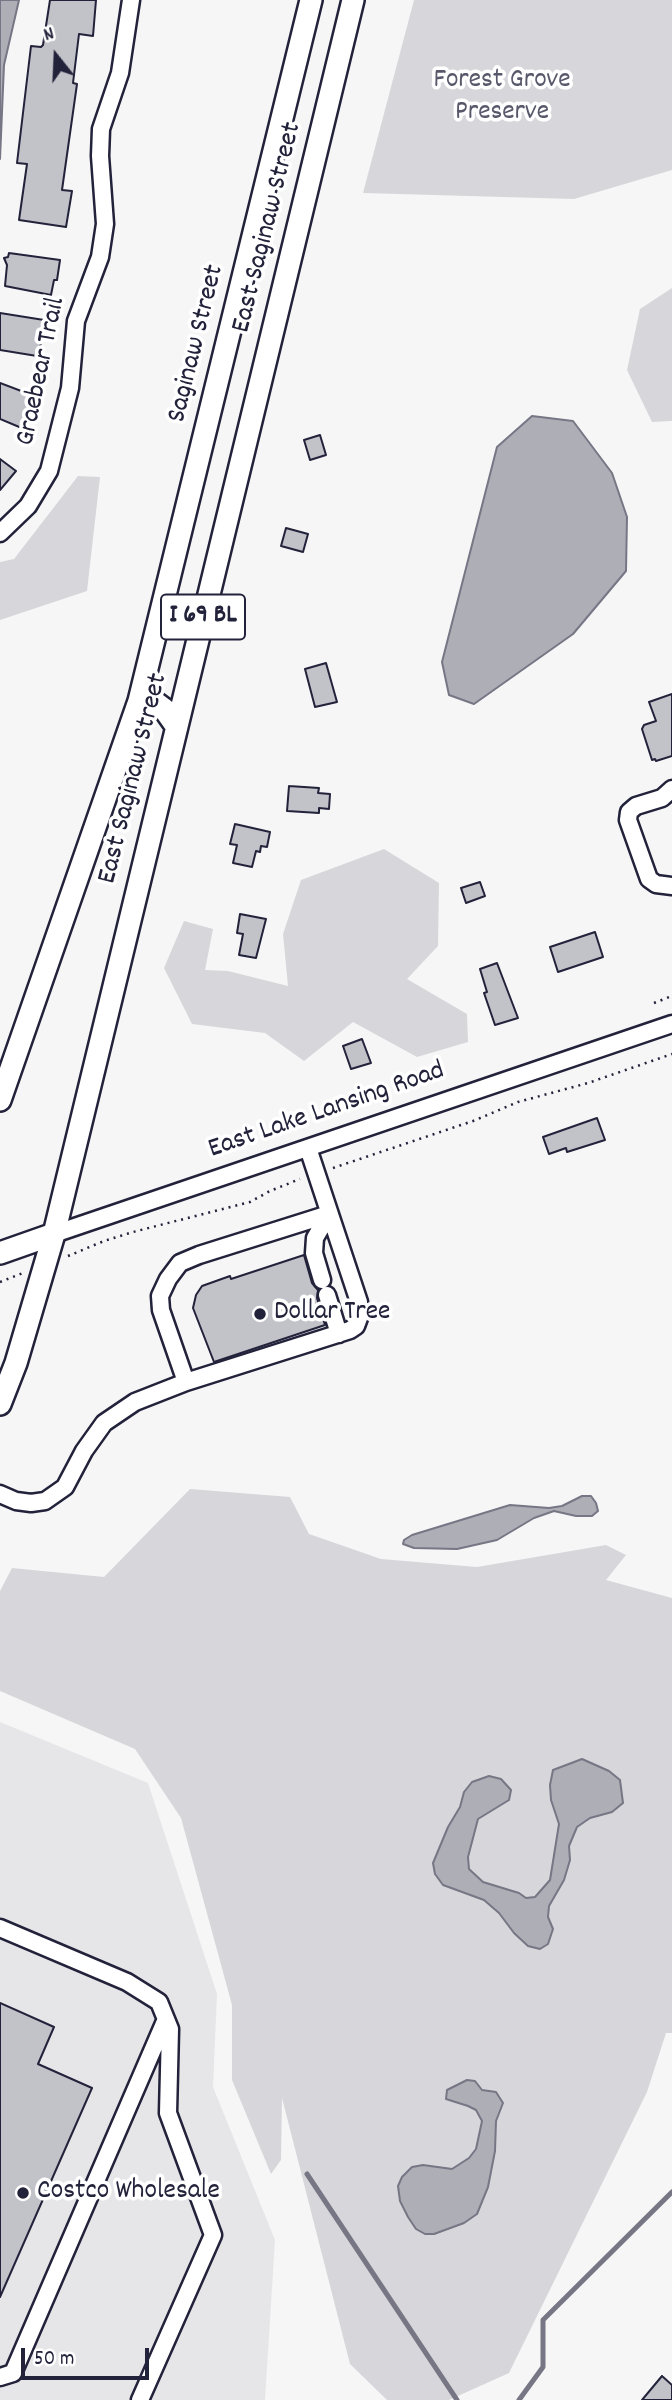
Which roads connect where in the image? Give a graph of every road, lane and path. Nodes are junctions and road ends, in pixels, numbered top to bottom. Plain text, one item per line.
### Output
1 (131, 0) edge
2 (311, 0) edge
3 (353, 0) edge
4 (0, 533) edge
5 (139, 701) junction
6 (176, 726) junction
7 (672, 789) edge
8 (672, 886) edge
9 (672, 996) edge
10 (654, 1003) dead end
11 (672, 1024) edge
12 (672, 1054) edge
13 (0, 1100) edge
14 (308, 1148) junction
15 (316, 1173) junction
16 (329, 1214) junction
17 (54, 1234) junction
18 (0, 1253) edge
19 (45, 1265) junction
20 (0, 1282) edge
21 (339, 1334) junction
22 (186, 1382) junction
23 (0, 1404) edge
24 (0, 1494) edge
25 (0, 1928) edge
26 (166, 2019) junction
27 (0, 2377) edge
28 (140, 2400) edge

1 - 4 street, Graebear Trail
2 - 5 main road, Saginaw Street / I 69 BL
3 - 6 main road, East Saginaw Street / I 69 BL
5 - 6 main road
5 - 13 main road, East Saginaw Street / I 69 BL
6 - 17 main road, East Saginaw Street / I 69 BL
7 - 8 street
9 - 10 path
11 - 14 street, East Lake Lansing Road
12 - 15 path
14 - 15 street
14 - 17 street, East Lake Lansing Road
15 - 16 street
15 - 19 path
16 - 21 street
16 - 21 street
16 - 22 street
17 - 18 main road, East Lake Lansing Road
17 - 19 main road, East Saginaw Street / I 69 BL
19 - 20 path
19 - 23 main road, East Saginaw Street / I 69 BL
21 - 22 street
22 - 24 street
25 - 26 street
26 - 27 street
26 - 28 street

